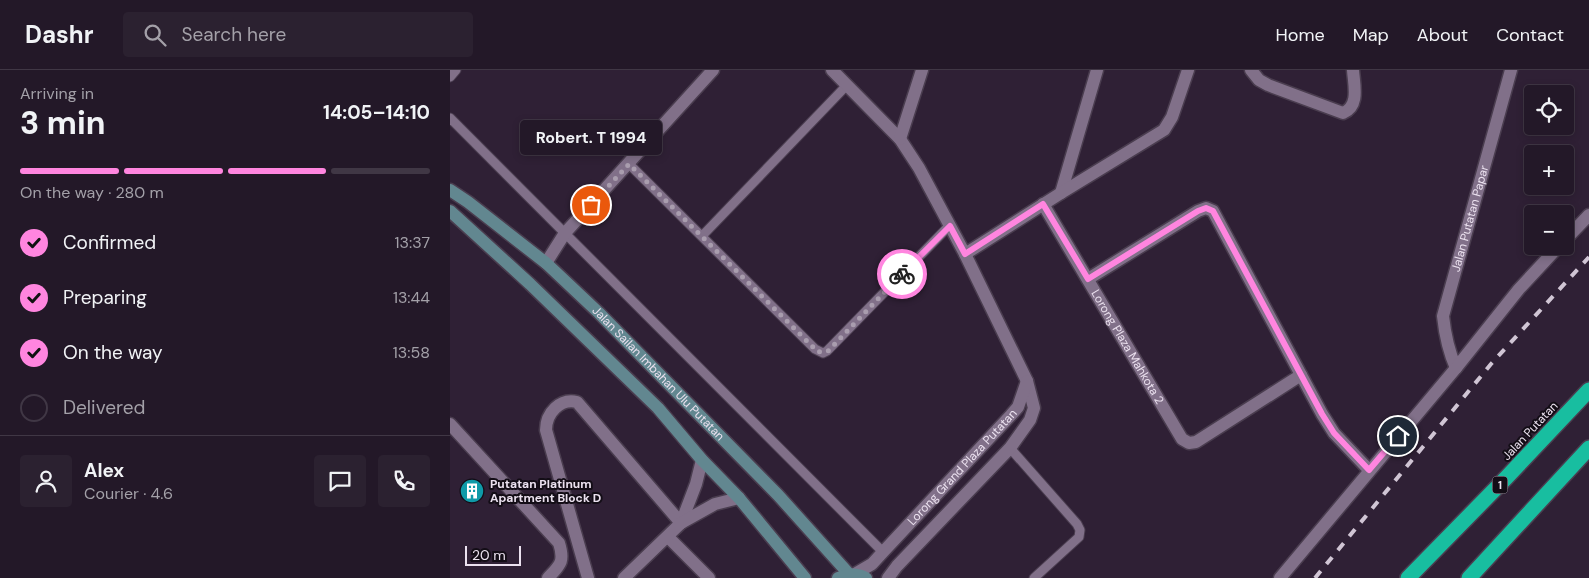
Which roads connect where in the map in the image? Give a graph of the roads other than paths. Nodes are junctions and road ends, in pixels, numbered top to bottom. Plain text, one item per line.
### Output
1 (456, 70) edge
2 (713, 70) edge
3 (832, 70) edge
4 (922, 70) edge
5 (1096, 70) edge
6 (1188, 70) edge
7 (1251, 70) edge
8 (1353, 70) edge
9 (1511, 70) edge
10 (450, 76) edge
11 (847, 85) junction
12 (450, 118) edge
13 (900, 140) junction
14 (629, 164) junction
15 (450, 190) edge
16 (1061, 193) junction
17 (1043, 204) junction
18 (450, 211) edge
19 (1589, 215) edge
20 (950, 226) junction
21 (1574, 231) edge
22 (565, 233) junction
23 (702, 236) junction
24 (965, 254) junction
25 (1551, 255) edge
26 (546, 263) junction
27 (1088, 279) junction
28 (1456, 368) junction
29 (1301, 375) junction
30 (1027, 381) junction
31 (1589, 390) edge
32 (450, 424) edge
33 (1010, 448) junction
34 (1589, 448) edge
35 (702, 460) junction
36 (1369, 470) junction
37 (739, 498) junction
38 (681, 523) junction
39 (668, 537) junction
40 (883, 552) junction
41 (852, 576) edge
42 (548, 578) edge
43 (588, 578) edge
44 (624, 578) edge
45 (709, 578) edge
46 (806, 578) edge
47 (888, 578) edge
48 (1034, 578) edge
49 (1280, 578) edge
50 (1408, 578) edge
51 (1469, 578) edge

1 - 10 lane
2 - 14 street
3 - 11 street
4 - 13 street
5 - 16 street
6 - 16 street
7 - 8 street
9 - 28 street, Jalan Putatan Papar
11 - 13 street
11 - 23 lane
12 - 22 lane
13 - 20 street
14 - 22 street
14 - 23 lane
15 - 26 street, Jalan Sailan Imbahan Ulu Putatan
16 - 17 street
17 - 24 street
17 - 27 street, Lorong Plaza Mahkota 2
18 - 35 street, Jalan Sailan Imbahan Ulu Putatan
19 - 21 street
20 - 23 lane
20 - 24 street
22 - 26 street
22 - 40 lane
24 - 30 street
25 - 28 street
26 - 41 street, Jalan Sailan Imbahan Ulu Putatan
27 - 29 street, Lorong Plaza Mahkota 2
27 - 29 street
28 - 36 street
29 - 36 street
30 - 33 street, Lorong Grand Plaza Putatan
30 - 40 street, Lorong Grand Plaza Putatan
31 - 50 highway, Jalan Putatan / 1
32 - 42 street
33 - 47 street, Lorong Grand Plaza Putatan
33 - 48 lane
34 - 51 highway
35 - 37 street, Jalan Sailan Imbahan Ulu Putatan
35 - 38 street
36 - 49 street
37 - 38 street
37 - 46 street, Jalan Sailan Imbahan Ulu Putatan
38 - 39 street
38 - 43 street
39 - 44 street
39 - 45 street
40 - 41 street, Lorong Grand Plaza Putatan

